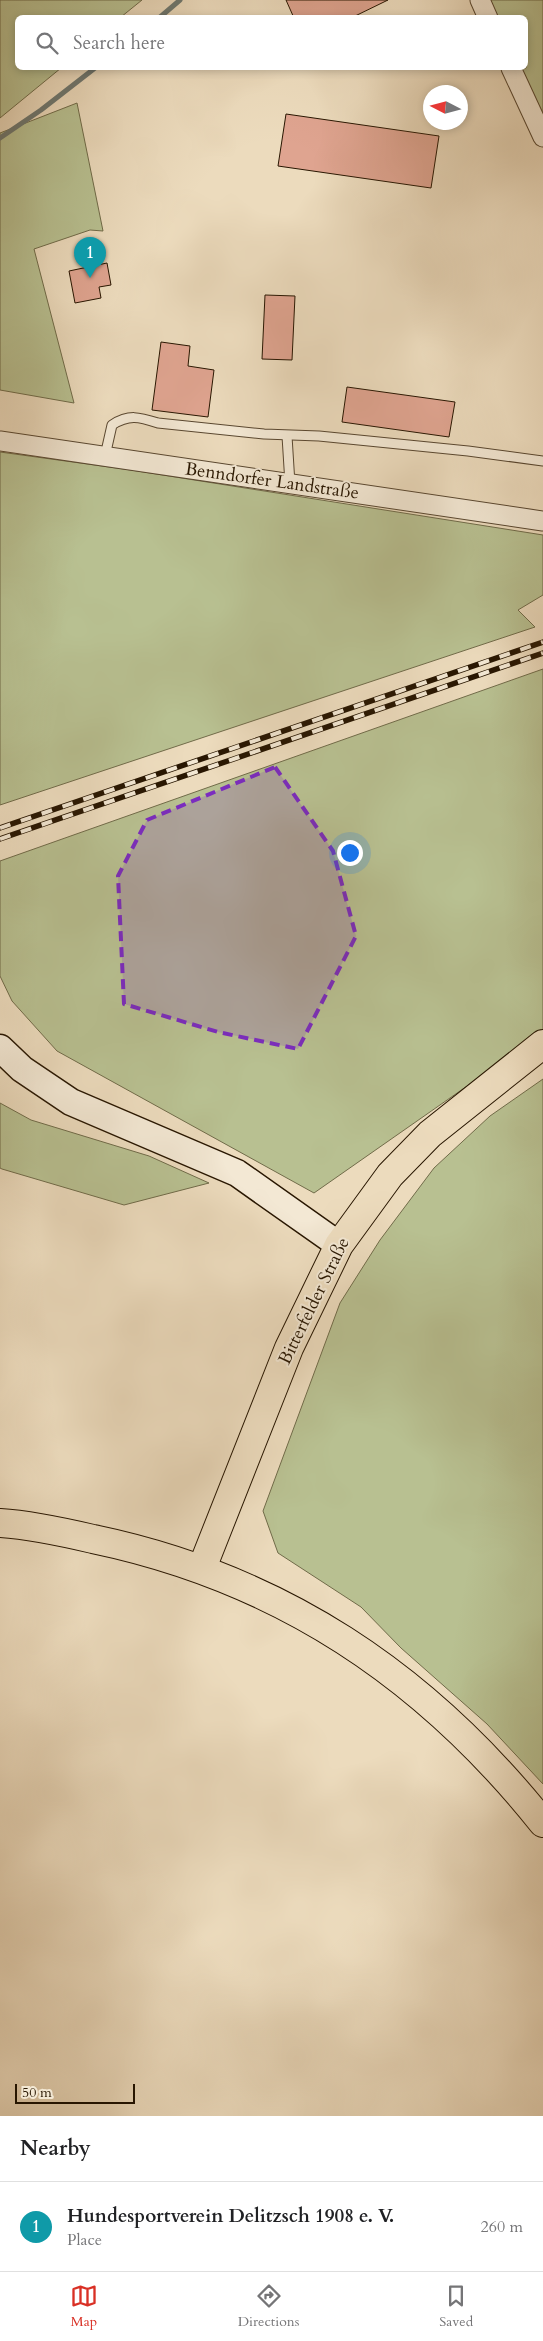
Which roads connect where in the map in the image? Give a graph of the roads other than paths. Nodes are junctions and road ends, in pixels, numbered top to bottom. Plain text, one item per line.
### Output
1 (480, 0) edge
2 (487, 15) edge
3 (512, 70) edge
4 (543, 137) edge
5 (287, 436) junction
6 (0, 441) edge
7 (106, 456) junction
8 (543, 461) edge
9 (290, 484) junction
10 (543, 521) edge
11 (543, 1044) edge
12 (0, 1048) edge
13 (339, 1245) junction
14 (0, 1523) edge
15 (202, 1568) junction
16 (543, 1823) edge

1 - 2 street
3 - 4 street
5 - 7 lane
5 - 8 lane
5 - 9 lane
6 - 7 street, Benndorfer Landstraße
7 - 9 street, Benndorfer Landstraße
9 - 10 street, Benndorfer Landstraße
11 - 13 main road, Bitterfelder Straße
12 - 13 main road
13 - 15 main road, Bitterfelder Straße
14 - 15 main road
15 - 16 main road

